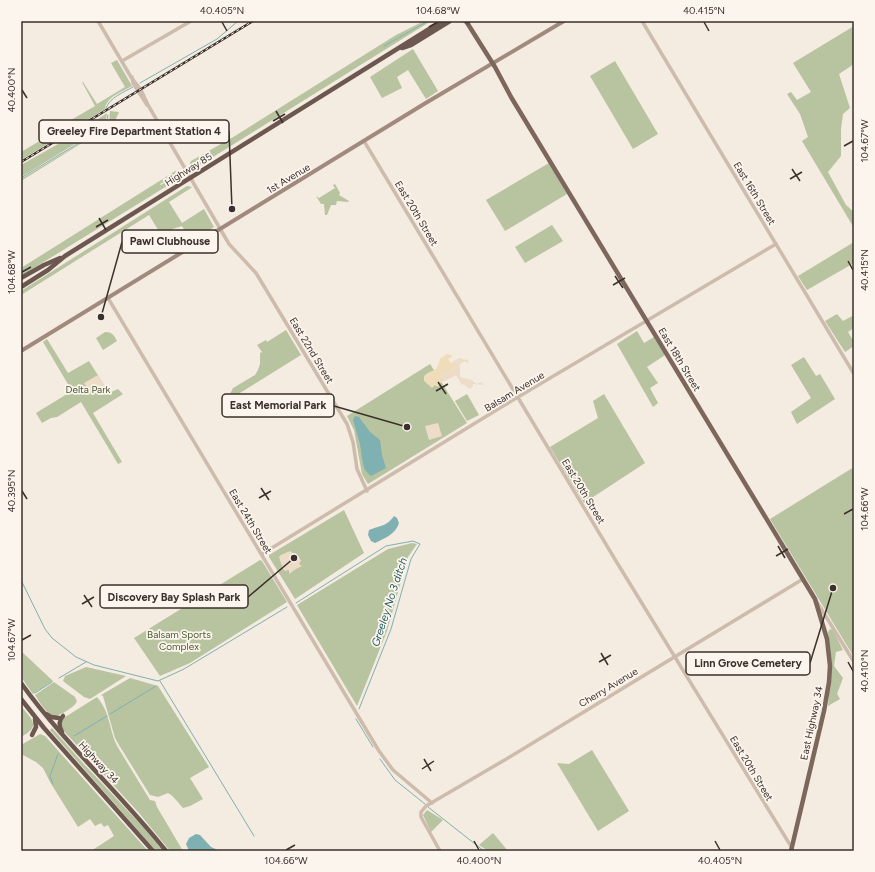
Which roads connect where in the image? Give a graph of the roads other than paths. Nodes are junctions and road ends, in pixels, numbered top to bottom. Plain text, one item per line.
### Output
1 (98, 21) edge
2 (191, 21) edge
3 (442, 21) edge
4 (450, 21) edge
5 (564, 21) edge
6 (642, 21) edge
7 (466, 22) edge
8 (396, 49) junction
9 (122, 61) junction
10 (493, 63) junction
11 (364, 141) junction
12 (191, 178) junction
13 (221, 229) junction
14 (776, 244) junction
15 (65, 256) junction
16 (21, 280) edge
17 (21, 287) edge
18 (108, 298) junction
19 (646, 321) junction
20 (21, 351) edge
21 (854, 374) edge
22 (518, 398) junction
23 (367, 491) junction
24 (262, 554) junction
25 (803, 579) junction
26 (815, 599) junction
27 (832, 626) junction
28 (825, 629) junction
29 (675, 657) junction
30 (854, 662) edge
31 (21, 683) edge
32 (21, 699) edge
33 (31, 712) junction
34 (43, 712) junction
35 (52, 737) junction
36 (66, 739) junction
37 (432, 802) junction
38 (791, 850) edge
39 (153, 851) edge
40 (166, 851) edge
41 (440, 851) edge

1 - 9 street, East 22nd Street
2 - 9 street
3 - 8 highway, Highway 85
4 - 8 highway
5 - 10 main road, 1st Avenue
6 - 14 street, East 16th Street
7 - 10 main road, East 18th Street
8 - 12 highway, Highway 85
9 - 12 street, East 22nd Street
10 - 11 main road, 1st Avenue
10 - 19 main road, East 18th Street
11 - 13 main road, 1st Avenue
11 - 22 street, East 20th Street
12 - 13 street, East 22nd Street
12 - 15 highway, Highway 85
13 - 18 main road, 1st Avenue
13 - 23 street, East 22nd Street
14 - 19 street, Balsam Avenue
14 - 21 street, East 16th Street
15 - 16 highway, Highway 85
15 - 17 highway, Highway 85
18 - 20 main road, 1st Avenue
18 - 24 street, East 24th Street
19 - 22 street, Balsam Avenue
19 - 25 main road, East 18th Street
22 - 23 street, Balsam Avenue
22 - 29 street, East 20th Street
23 - 24 street, Balsam Avenue
24 - 37 street, East 24th Street
25 - 26 main road, East 18th Street
25 - 29 street, Cherry Avenue
26 - 27 street, East 18th Street
26 - 28 main road, East Highway 34
27 - 28 street
27 - 30 street, East 18th Street
28 - 38 main road, East Highway 34
29 - 37 street, Cherry Avenue
29 - 38 street, East 20th Street
31 - 34 highway, Highway 34
32 - 33 highway, Highway 34
33 - 35 highway, Highway 34
33 - 35 highway
34 - 36 highway, Highway 34
34 - 36 highway
35 - 39 highway, Highway 34
36 - 40 highway, Highway 34
37 - 41 street, Cherry Avenue

